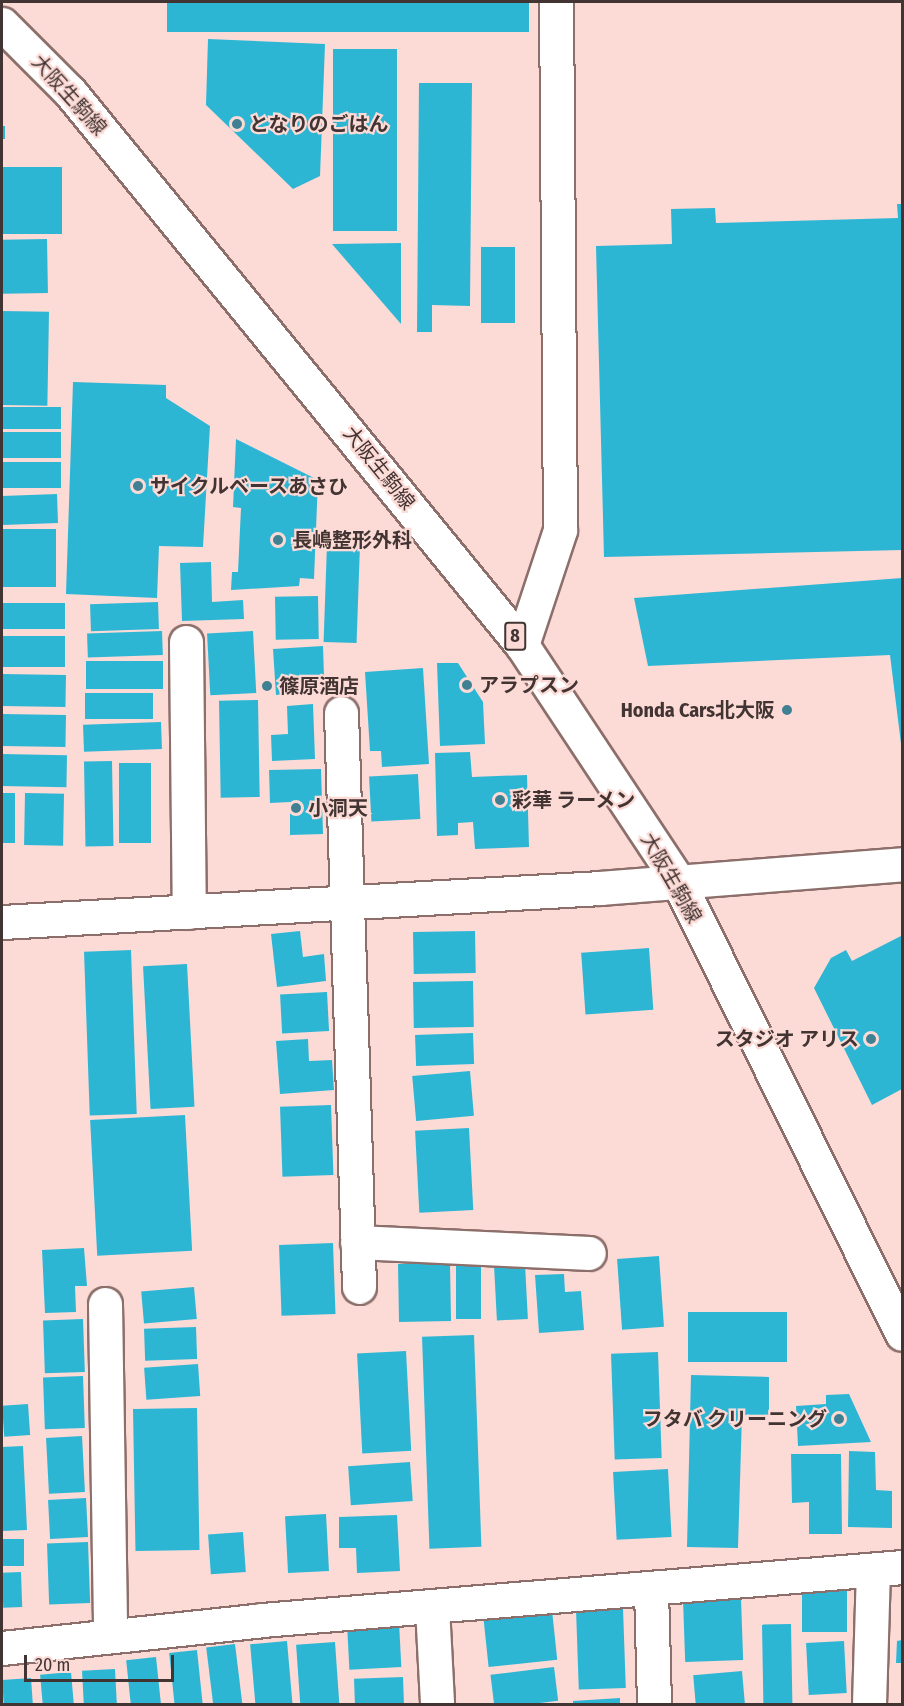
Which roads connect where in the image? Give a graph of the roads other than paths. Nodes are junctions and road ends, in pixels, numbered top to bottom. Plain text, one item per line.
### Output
1 (556, 2) edge
2 (5, 35) edge
3 (186, 642) dead end
4 (522, 645) junction
5 (341, 713) dead end
6 (903, 864) edge
7 (678, 881) junction
8 (347, 903) junction
9 (189, 912) junction
10 (2, 922) edge
11 (357, 1242) junction
12 (589, 1252) dead end
13 (359, 1287) dead end
14 (105, 1304) dead end
15 (903, 1334) edge
16 (888, 1569) edge
17 (651, 1589) junction
18 (432, 1607) junction
19 (110, 1636) junction
20 (2, 1648) edge
21 (437, 1704) edge
22 (654, 1704) edge
23 (869, 1704) edge

1 - 4 street
2 - 4 street, 大阪生駒線 / 8
3 - 9 street
4 - 7 street, 大阪生駒線 / 8
5 - 8 street
6 - 7 street
7 - 8 street
7 - 15 street, 大阪生駒線 / 8
8 - 9 street
8 - 11 street
9 - 10 street
11 - 12 street
11 - 13 street
14 - 19 street
16 - 17 street
16 - 23 street
17 - 18 street
17 - 22 street
18 - 19 street
18 - 21 street
19 - 20 street

